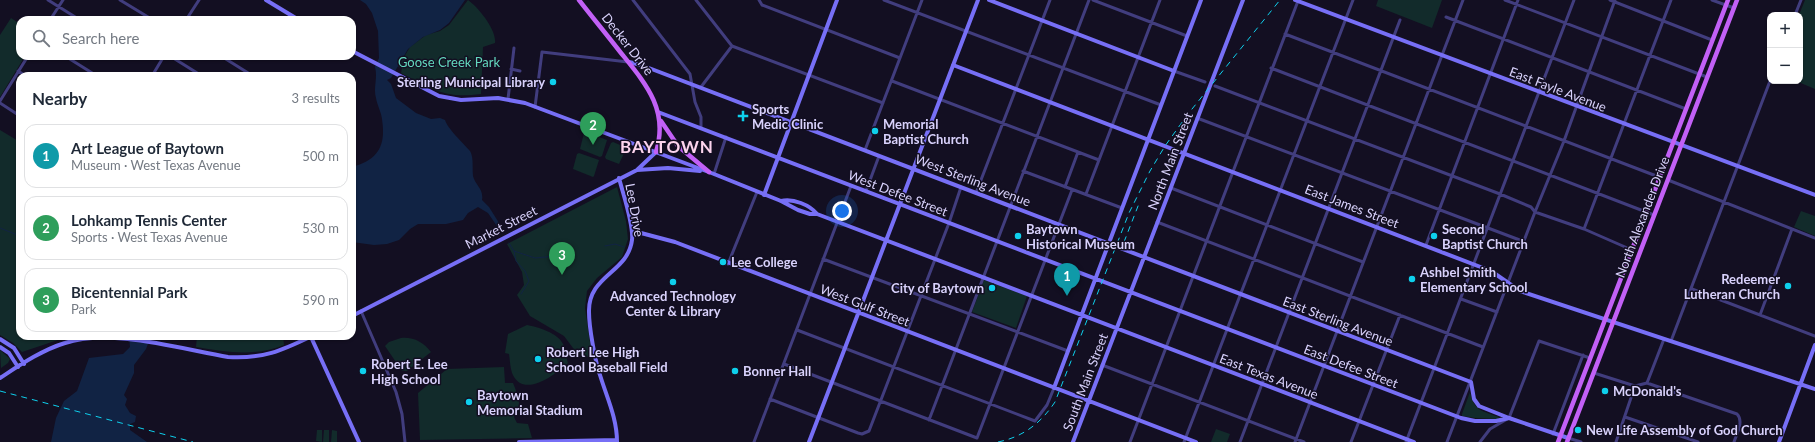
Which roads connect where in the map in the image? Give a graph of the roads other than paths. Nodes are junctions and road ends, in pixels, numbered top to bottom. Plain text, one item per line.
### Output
1 (48, 0) edge
2 (63, 0) edge
3 (120, 0) edge
4 (193, 0) edge
5 (266, 0) edge
6 (579, 0) edge
7 (633, 0) edge
8 (696, 0) edge
9 (759, 0) edge
10 (837, 0) edge
11 (884, 0) edge
12 (922, 0) edge
13 (978, 0) edge
14 (990, 0) edge
15 (1050, 0) edge
16 (1089, 0) edge
17 (1093, 0) edge
18 (1160, 0) edge
19 (1200, 0) edge
20 (1243, 0) edge
21 (1353, 0) edge
22 (1464, 0) edge
23 (1504, 0) edge
24 (1518, 0) edge
25 (1574, 0) edge
26 (1610, 0) edge
27 (1671, 0) edge
28 (1712, 0) edge
29 (1737, 0) edge
30 (1801, 0) edge
31 (198, 1) edge
32 (1297, 1) edge
33 (1615, 1) edge
34 (1726, 3) edge
35 (1516, 4) junction
36 (58, 7) junction
37 (1734, 8) junction
38 (1796, 12) edge
39 (918, 13) junction
40 (52, 16) edge
41 (73, 16) edge
42 (146, 16) edge
43 (189, 16) edge
44 (292, 16) edge
45 (1446, 17) dead end
46 (1042, 20) junction
47 (1346, 20) junction
48 (1400, 20) dead end
49 (1456, 21) junction
50 (1664, 21) junction
51 (1152, 22) junction
52 (1565, 23) junction
53 (826, 29) junction
54 (966, 31) junction
55 (1077, 32) junction
56 (1284, 34) junction
57 (1187, 36) junction
58 (1394, 37) junction
59 (1602, 37) junction
60 (1504, 38) junction
61 (1712, 40) junction
62 (732, 46) junction
63 (514, 48) dead end
64 (356, 53) edge
65 (1333, 53) junction
66 (1029, 55) junction
67 (1442, 56) junction
68 (1651, 56) junction
69 (1138, 57) junction
70 (900, 58) junction
71 (1552, 58) junction
72 (25, 60) edge
73 (71, 60) edge
74 (162, 60) edge
75 (176, 60) edge
76 (227, 60) edge
77 (629, 62) junction
78 (953, 65) junction
79 (1064, 68) junction
80 (1272, 68) junction
81 (511, 70) junction
82 (18, 71) edge
83 (520, 71) dead end
84 (1174, 71) junction
85 (1381, 71) junction
86 (90, 72) edge
87 (154, 72) edge
88 (196, 72) edge
89 (247, 72) edge
90 (1589, 72) junction
91 (16, 74) edge
92 (1490, 74) junction
93 (1699, 74) junction
94 (809, 75) junction
95 (1707, 77) junction
96 (892, 81) junction
97 (1205, 82) dead end
98 (692, 84) junction
99 (1769, 84) edge
100 (1215, 86) dead end
101 (1320, 86) junction
102 (701, 87) junction
103 (1016, 89) junction
104 (1430, 89) junction
105 (1637, 90) junction
106 (1125, 92) junction
107 (1539, 92) junction
108 (508, 99) junction
109 (940, 100) junction
110 (0, 102) edge
111 (1050, 102) junction
112 (1259, 102) junction
113 (883, 103) junction
114 (1161, 105) junction
115 (1369, 105) junction
116 (1576, 106) junction
117 (535, 107) junction
118 (1477, 108) junction
119 (1686, 109) junction
120 (658, 112) junction
121 (16, 113) edge
122 (1197, 118) junction
123 (660, 120) junction
124 (790, 121) junction
125 (1307, 121) junction
126 (1416, 123) junction
127 (1002, 124) junction
128 (1624, 124) junction
129 (1112, 126) junction
130 (1526, 126) junction
131 (701, 128) junction
132 (726, 137) junction
133 (1036, 137) junction
134 (1246, 137) junction
135 (1148, 139) junction
136 (1355, 139) junction
137 (1564, 141) junction
138 (1464, 142) junction
139 (1672, 142) junction
140 (1682, 145) junction
141 (865, 150) junction
142 (656, 152) junction
143 (1078, 152) junction
144 (1184, 153) junction
145 (1294, 155) junction
146 (879, 156) junction
147 (777, 157) junction
148 (1403, 157) junction
149 (1612, 159) junction
150 (1099, 160) junction
151 (1512, 161) junction
152 (1738, 166) junction
153 (914, 168) junction
154 (637, 170) junction
155 (1023, 171) junction
156 (708, 172) junction
157 (1232, 172) junction
158 (714, 174) junction
159 (1342, 174) junction
160 (1551, 175) junction
161 (1451, 176) junction
162 (1659, 177) junction
163 (619, 178) junction
164 (1668, 180) junction
165 (851, 186) junction
166 (961, 187) junction
167 (1065, 187) junction
168 (1171, 188) junction
169 (1072, 190) junction
170 (1280, 190) junction
171 (866, 191) junction
172 (757, 192) junction
173 (1390, 192) junction
174 (976, 193) junction
175 (1086, 194) junction
176 (1500, 194) junction
177 (1598, 194) junction
178 (764, 195) junction
179 (1815, 195) edge
180 (781, 201) junction
181 (1724, 202) junction
182 (900, 204) junction
183 (1011, 206) junction
184 (1219, 206) junction
185 (1122, 208) junction
186 (1330, 208) junction
187 (1438, 210) junction
188 (1535, 212) junction
189 (1646, 212) junction
190 (817, 214) junction
191 (1654, 215) junction
192 (838, 222) junction
193 (1157, 222) junction
194 (949, 223) junction
195 (1059, 224) junction
196 (1268, 225) junction
197 (1377, 226) junction
198 (1487, 229) junction
199 (1584, 229) junction
200 (1792, 229) junction
201 (632, 233) junction
202 (1815, 238) edge
203 (887, 241) junction
204 (997, 241) junction
205 (1207, 241) junction
206 (1316, 242) junction
207 (1525, 242) junction
208 (1108, 244) junction
209 (1426, 245) junction
210 (1632, 250) junction
211 (1143, 257) junction
212 (824, 259) junction
213 (935, 259) junction
214 (1045, 259) junction
215 (1254, 259) junction
216 (1363, 262) junction
217 (728, 264) junction
218 (1474, 265) junction
219 (1626, 265) junction
220 (1634, 267) junction
221 (1193, 276) junction
222 (872, 277) junction
223 (984, 278) junction
224 (1095, 278) junction
225 (1303, 278) junction
226 (1509, 284) junction
227 (1692, 289) junction
228 (1131, 291) junction
229 (1242, 294) junction
230 (810, 295) junction
231 (1032, 295) junction
232 (921, 296) junction
233 (1350, 296) junction
234 (1461, 299) junction
235 (1179, 310) junction
236 (361, 311) junction
237 (1497, 312) junction
238 (858, 313) junction
239 (1290, 313) junction
240 (356, 314) edge
241 (969, 314) junction
242 (1082, 315) junction
243 (1400, 315) junction
244 (1760, 315) junction
245 (1605, 320) junction
246 (1613, 322) junction
247 (1116, 329) junction
248 (797, 330) junction
249 (1228, 330) junction
250 (1337, 331) junction
251 (907, 332) junction
252 (1018, 332) junction
253 (1448, 333) junction
254 (1815, 336) edge
255 (0, 339) edge
256 (1664, 339) junction
257 (76, 340) edge
258 (127, 340) edge
259 (303, 340) edge
260 (314, 340) edge
261 (1671, 341) junction
262 (1815, 345) edge
263 (0, 347) edge
264 (1484, 347) junction
265 (845, 348) junction
266 (1165, 348) junction
267 (1276, 348) junction
268 (956, 350) junction
269 (1386, 350) junction
270 (1068, 351) junction
271 (1583, 355) junction
272 (1590, 358) junction
273 (24, 364) junction
274 (784, 364) junction
275 (1102, 365) junction
276 (1214, 365) junction
277 (1324, 366) junction
278 (18, 367) junction
279 (894, 367) junction
280 (1435, 368) junction
281 (1004, 369) junction
282 (1594, 373) junction
283 (0, 378) edge
284 (1471, 382) junction
285 (832, 383) junction
286 (1647, 383) junction
287 (1151, 384) junction
288 (1262, 384) junction
289 (1372, 385) junction
290 (1801, 385) junction
291 (942, 386) junction
292 (1635, 386) junction
293 (1054, 388) junction
294 (1815, 389) edge
295 (1575, 397) junction
296 (770, 399) junction
297 (1582, 400) junction
298 (880, 401) junction
299 (1089, 401) junction
300 (1200, 402) junction
301 (990, 403) junction
302 (1310, 403) junction
303 (1421, 403) junction
304 (1458, 416) junction
305 (1624, 417) junction
306 (819, 418) junction
307 (1510, 418) junction
308 (929, 420) junction
309 (1138, 420) junction
310 (1248, 420) junction
311 (1359, 421) junction
312 (1553, 434) junction
313 (1560, 436) junction
314 (1185, 440) edge
315 (1567, 440) edge
316 (617, 441) edge
317 (1296, 441) edge
318 (1406, 441) edge
319 (359, 442) edge
320 (404, 442) edge
321 (519, 442) edge
322 (754, 442) edge
323 (810, 442) edge
324 (1073, 442) edge
325 (1130, 442) edge
326 (1196, 442) edge
327 (1240, 442) edge
328 (1304, 442) edge
329 (1351, 442) edge
330 (1414, 442) edge
331 (1447, 442) edge
332 (1480, 442) edge
333 (1558, 442) edge
334 (1581, 442) edge
335 (1616, 442) edge
336 (1698, 442) edge
337 (1734, 442) edge
338 (1779, 442) edge

1 - 36 street
2 - 36 street
3 - 42 street
4 - 31 street
5 - 44 main road
6 - 77 main road, Decker Drive
7 - 98 street
8 - 62 street
9 - 53 street
10 - 53 main road
11 - 39 street
12 - 39 street
13 - 54 main road
14 - 46 main road
15 - 46 street
16 - 55 street
17 - 51 street
18 - 51 street
19 - 57 main road
20 - 122 main road, North Main Street
21 - 47 street
22 - 49 street
23 - 35 street
24 - 35 street
25 - 52 street
26 - 33 street
27 - 50 street
28 - 34 street
29 - 37 main road, North Alexander Drive
30 - 38 street
31 - 43 street
32 - 47 main road, East Fayle Avenue
32 - 56 street
33 - 50 street
33 - 59 street
34 - 37 street
34 - 61 main road, North Alexander Drive
35 - 52 street
35 - 60 street
36 - 40 street
36 - 41 street
37 - 95 main road, North Alexander Drive
39 - 54 street
39 - 70 street
45 - 49 street
46 - 55 main road
46 - 66 street
47 - 58 main road, East Fayle Avenue
47 - 65 street
48 - 58 street
49 - 60 street
49 - 67 street
50 - 61 street
50 - 68 street
51 - 57 street
51 - 69 street
52 - 59 street
52 - 71 street
53 - 70 street
53 - 94 main road
54 - 66 street
54 - 78 main road
55 - 69 main road
55 - 79 street
56 - 65 street
56 - 80 street
57 - 84 main road
58 - 67 main road, East Fayle Avenue
58 - 85 street
59 - 68 street
59 - 90 street
60 - 71 street
60 - 92 street
61 - 93 main road, North Alexander Drive
62 - 94 street
62 - 102 street
63 - 81 street
64 - 108 main road
65 - 85 street
65 - 101 street
66 - 79 street
66 - 103 street
67 - 92 main road, East Fayle Avenue
67 - 104 street
68 - 93 street
68 - 105 street
69 - 84 main road
69 - 106 street
70 - 96 street
71 - 90 street
71 - 107 street
72 - 82 street
73 - 86 street
74 - 87 street
75 - 88 street
76 - 89 street
77 - 98 main road, West Sterling Avenue
77 - 117 street, West Sterling Avenue
77 - 120 main road, Decker Drive
78 - 103 main road, East James Street
78 - 109 main road
79 - 106 street
79 - 111 street
80 - 101 street
80 - 112 street
81 - 83 street
81 - 108 street
84 - 97 street
84 - 114 main road
85 - 104 street
85 - 115 street
90 - 105 street
90 - 116 street
91 - 110 street
92 - 107 main road, East Fayle Avenue
92 - 118 street
93 - 95 street
93 - 119 main road, North Alexander Drive
94 - 113 street
94 - 124 main road
95 - 140 main road, North Alexander Drive
96 - 109 street
96 - 113 street
98 - 102 main road, West Sterling Avenue
98 - 131 street
99 - 152 street
100 - 112 street
101 - 115 street
101 - 125 street
102 - 124 main road, West Sterling Avenue
103 - 111 main road, East James Street
103 - 127 street
104 - 118 street
104 - 126 street
105 - 119 street
105 - 128 street
106 - 114 street
106 - 129 street
107 - 116 main road, East Fayle Avenue
107 - 130 street
108 - 117 main road
109 - 127 street
109 - 153 main road
110 - 121 street
111 - 129 main road, East James Street
111 - 133 street
112 - 125 street
112 - 134 street
113 - 141 street
114 - 135 main road
115 - 126 street
115 - 136 street
116 - 128 main road, East Fayle Avenue
116 - 137 street
117 - 142 main road
118 - 130 street
118 - 138 street
119 - 139 main road, North Alexander Drive
120 - 123 main road, Decker Drive
120 - 131 main road, West Defee Street
122 - 134 street
122 - 144 main road, North Main Street
123 - 142 main road, Decker Drive
123 - 156 main road
124 - 141 main road, West Sterling Avenue
124 - 147 main road
125 - 136 street
125 - 145 street
126 - 138 street
126 - 148 street
127 - 133 street
127 - 174 street
128 - 139 main road, East Fayle Avenue
128 - 149 street
129 - 135 main road, East James Street
129 - 150 street
130 - 137 street
130 - 151 street
131 - 132 main road, West Defee Street
132 - 147 main road, West Defee Street
132 - 158 street
133 - 143 street
133 - 155 street
134 - 145 street
134 - 157 street
135 - 144 main road, East James Street
135 - 185 main road
136 - 148 street
136 - 159 street
137 - 149 street
137 - 160 street
138 - 151 street
138 - 161 street
139 - 140 main road, East Fayle Avenue
139 - 162 main road, North Alexander Drive
140 - 152 main road, East Fayle Avenue
140 - 164 main road, North Alexander Drive
141 - 146 main road, West Sterling Avenue
142 - 154 main road, Market Street
142 - 156 main road
143 - 150 street
143 - 167 street
144 - 157 main road, East James Street
144 - 168 main road, North Main Street
145 - 159 street
145 - 170 street
146 - 153 main road, West Sterling Avenue
146 - 171 street
147 - 165 main road, West Defee Street
147 - 178 main road
148 - 161 street
148 - 173 street
149 - 162 street
149 - 177 street
150 - 175 street
151 - 160 street
151 - 176 street
152 - 179 main road, East Fayle Avenue
152 - 181 street
153 - 166 main road, West Sterling Avenue
153 - 182 main road
154 - 156 main road
154 - 163 main road, Market Street
155 - 167 street
155 - 183 street
156 - 158 main road
157 - 170 main road, East James Street
157 - 184 street
158 - 172 main road
159 - 173 street
159 - 186 street
160 - 177 street
160 - 188 street
161 - 176 street
161 - 187 street
162 - 189 main road, North Alexander Drive
163 - 201 main road, Lee Drive
163 - 236 main road, Market Street
164 - 181 street
164 - 191 main road, North Alexander Drive
165 - 171 main road, West Defee Street
165 - 192 street
166 - 174 main road, West Sterling Avenue
166 - 194 street
167 - 169 street
168 - 184 street
168 - 193 main road, North Main Street
169 - 175 street
169 - 195 street
170 - 186 main road, East James Street
170 - 196 street
171 - 182 main road, West Defee Street
172 - 178 main road
172 - 217 street
173 - 187 street
173 - 197 street
174 - 183 main road, West Sterling Avenue
175 - 185 street
176 - 188 street
176 - 198 street
177 - 189 street
177 - 199 street
178 - 180 main road
180 - 190 main road
180 - 190 main road
181 - 200 street
181 - 227 street
182 - 194 main road, West Defee Street
182 - 203 main road
183 - 195 main road, West Sterling Avenue
183 - 204 street
184 - 196 street
184 - 205 street
185 - 208 main road
186 - 197 main road, East James Street
186 - 206 street
187 - 198 street
187 - 209 street
188 - 199 street
188 - 207 street
189 - 191 street
189 - 210 main road, North Alexander Drive
190 - 192 main road, East Texas Avenue
191 - 220 main road, North Alexander Drive
192 - 203 main road, East Texas Avenue
192 - 212 street
193 - 205 street
193 - 211 main road, North Main Street
194 - 204 main road, West Defee Street
194 - 213 street
195 - 208 main road, West Sterling Avenue
195 - 214 street
196 - 206 street
196 - 215 street
197 - 209 main road, East James Street
197 - 216 street
198 - 207 street
198 - 218 street
199 - 210 street
200 - 202 street
200 - 244 street
201 - 217 main road, West Gulf Street
201 - 316 main road, Lee Drive
203 - 213 main road, East Texas Avenue
203 - 222 main road
204 - 214 main road, West Defee Street
204 - 223 street
205 - 215 street
205 - 221 street
206 - 216 street
206 - 225 street
207 - 226 street
208 - 211 main road, West Sterling Avenue
208 - 224 main road
209 - 218 main road, East James Street
210 - 219 main road, North Alexander Drive
211 - 221 main road, East Sterling Avenue
211 - 228 main road, North Main Street
212 - 222 street
212 - 230 street
213 - 223 main road, East Texas Avenue
213 - 232 street
214 - 224 main road, West Defee Street
214 - 231 street
215 - 225 street
215 - 229 street
216 - 233 street
217 - 230 main road, West Gulf Street
218 - 226 main road, East James Street
218 - 234 street
219 - 220 main road
219 - 245 main road, North Alexander Drive
220 - 246 main road, North Alexander Drive
221 - 229 main road, East Sterling Avenue
221 - 235 street
222 - 232 street
222 - 238 main road
223 - 231 main road, East Texas Avenue
223 - 241 street
224 - 228 main road, West Defee Street
224 - 242 main road
225 - 233 street
225 - 239 street
226 - 237 street
226 - 245 main road, East James Street
227 - 244 street
227 - 261 street
228 - 235 main road, East Defee Street
228 - 247 main road, North Main Street
229 - 239 main road, East Sterling Avenue
229 - 249 street
230 - 238 main road, West Gulf Street
230 - 248 street
231 - 242 main road, East Texas Avenue
231 - 252 street
232 - 241 street
232 - 251 street
233 - 243 street
233 - 250 street
234 - 237 street
234 - 253 street
235 - 249 main road, East Defee Street
235 - 266 street
236 - 240 main road, Market Street
236 - 320 street
237 - 264 street
238 - 251 main road, West Gulf Street
238 - 265 main road
239 - 250 main road, East Sterling Avenue
239 - 267 street
241 - 252 street
241 - 268 street
242 - 247 main road, East Texas Avenue
242 - 270 main road
243 - 253 street
243 - 269 street
244 - 254 street
245 - 246 main road, East James Street
245 - 272 main road, North Alexander Drive
246 - 256 main road, East James Street
246 - 282 main road, North Alexander Drive
247 - 266 main road, East Texas Avenue
247 - 275 main road, South Main Street
248 - 265 street
248 - 274 street
249 - 267 main road, East Defee Street
249 - 276 street
250 - 269 main road, East Sterling Avenue
250 - 277 street
251 - 268 main road, West Gulf Street
251 - 279 street
252 - 270 street
252 - 281 street
253 - 264 street
253 - 280 street
255 - 273 main road
256 - 261 main road, East James Street
256 - 286 street
257 - 273 main road
258 - 259 main road
260 - 319 main road
261 - 290 main road, East James Street
262 - 290 main road
263 - 278 main road
264 - 284 street
265 - 279 street
265 - 285 main road
266 - 276 main road, East Texas Avenue
266 - 287 street
267 - 277 main road, East Defee Street
267 - 288 street
268 - 281 main road, West Gulf Street
268 - 291 street
269 - 280 main road, East Sterling Avenue
269 - 289 street
270 - 293 main road
271 - 272 street
271 - 307 street
271 - 312 street
272 - 295 main road, North Alexander Drive
273 - 278 main road
274 - 285 street
274 - 296 street
275 - 287 street
275 - 299 main road, South Main Street
276 - 288 main road, East Texas Avenue
276 - 300 street
277 - 289 main road, East Defee Street
277 - 302 street
278 - 283 main road
279 - 291 street
279 - 298 street
280 - 284 main road, East Sterling Avenue
280 - 303 street
281 - 293 main road, West Gulf Street
281 - 301 street
282 - 292 street
282 - 297 main road, North Alexander Drive
284 - 304 street
284 - 307 main road
285 - 298 street
285 - 306 main road
286 - 292 street
286 - 337 street
287 - 300 street
287 - 309 street
288 - 302 main road, East Texas Avenue
288 - 310 street
289 - 303 main road, East Defee Street
289 - 311 street
290 - 294 main road, East James Street
290 - 338 main road
291 - 301 street
291 - 308 street
292 - 305 street
293 - 299 main road, West Gulf Street
293 - 301 street
295 - 297 main road
295 - 313 main road, North Alexander Drive
296 - 306 street
296 - 322 street
297 - 315 main road, North Alexander Drive
298 - 306 street
298 - 308 street
299 - 309 main road, West Gulf Street
299 - 324 main road, South Main Street
300 - 310 street
300 - 314 street
301 - 308 street
302 - 311 main road, East Texas Avenue
302 - 317 street
303 - 304 main road, East Defee Street
303 - 318 street
304 - 307 main road, East Defee Street
304 - 331 street
305 - 335 street
305 - 336 street
306 - 323 main road
307 - 312 main road, East Defee Street
307 - 332 street
309 - 314 main road, West Gulf Street
309 - 325 street
310 - 317 street
310 - 327 street
311 - 318 main road, East Texas Avenue
311 - 329 street
312 - 313 main road, East Defee Street
313 - 315 main road, East Defee Street
313 - 333 main road, North Alexander Drive
314 - 326 main road, West Gulf Street
315 - 334 street
316 - 321 main road
317 - 328 street
318 - 330 main road, East Texas Avenue

